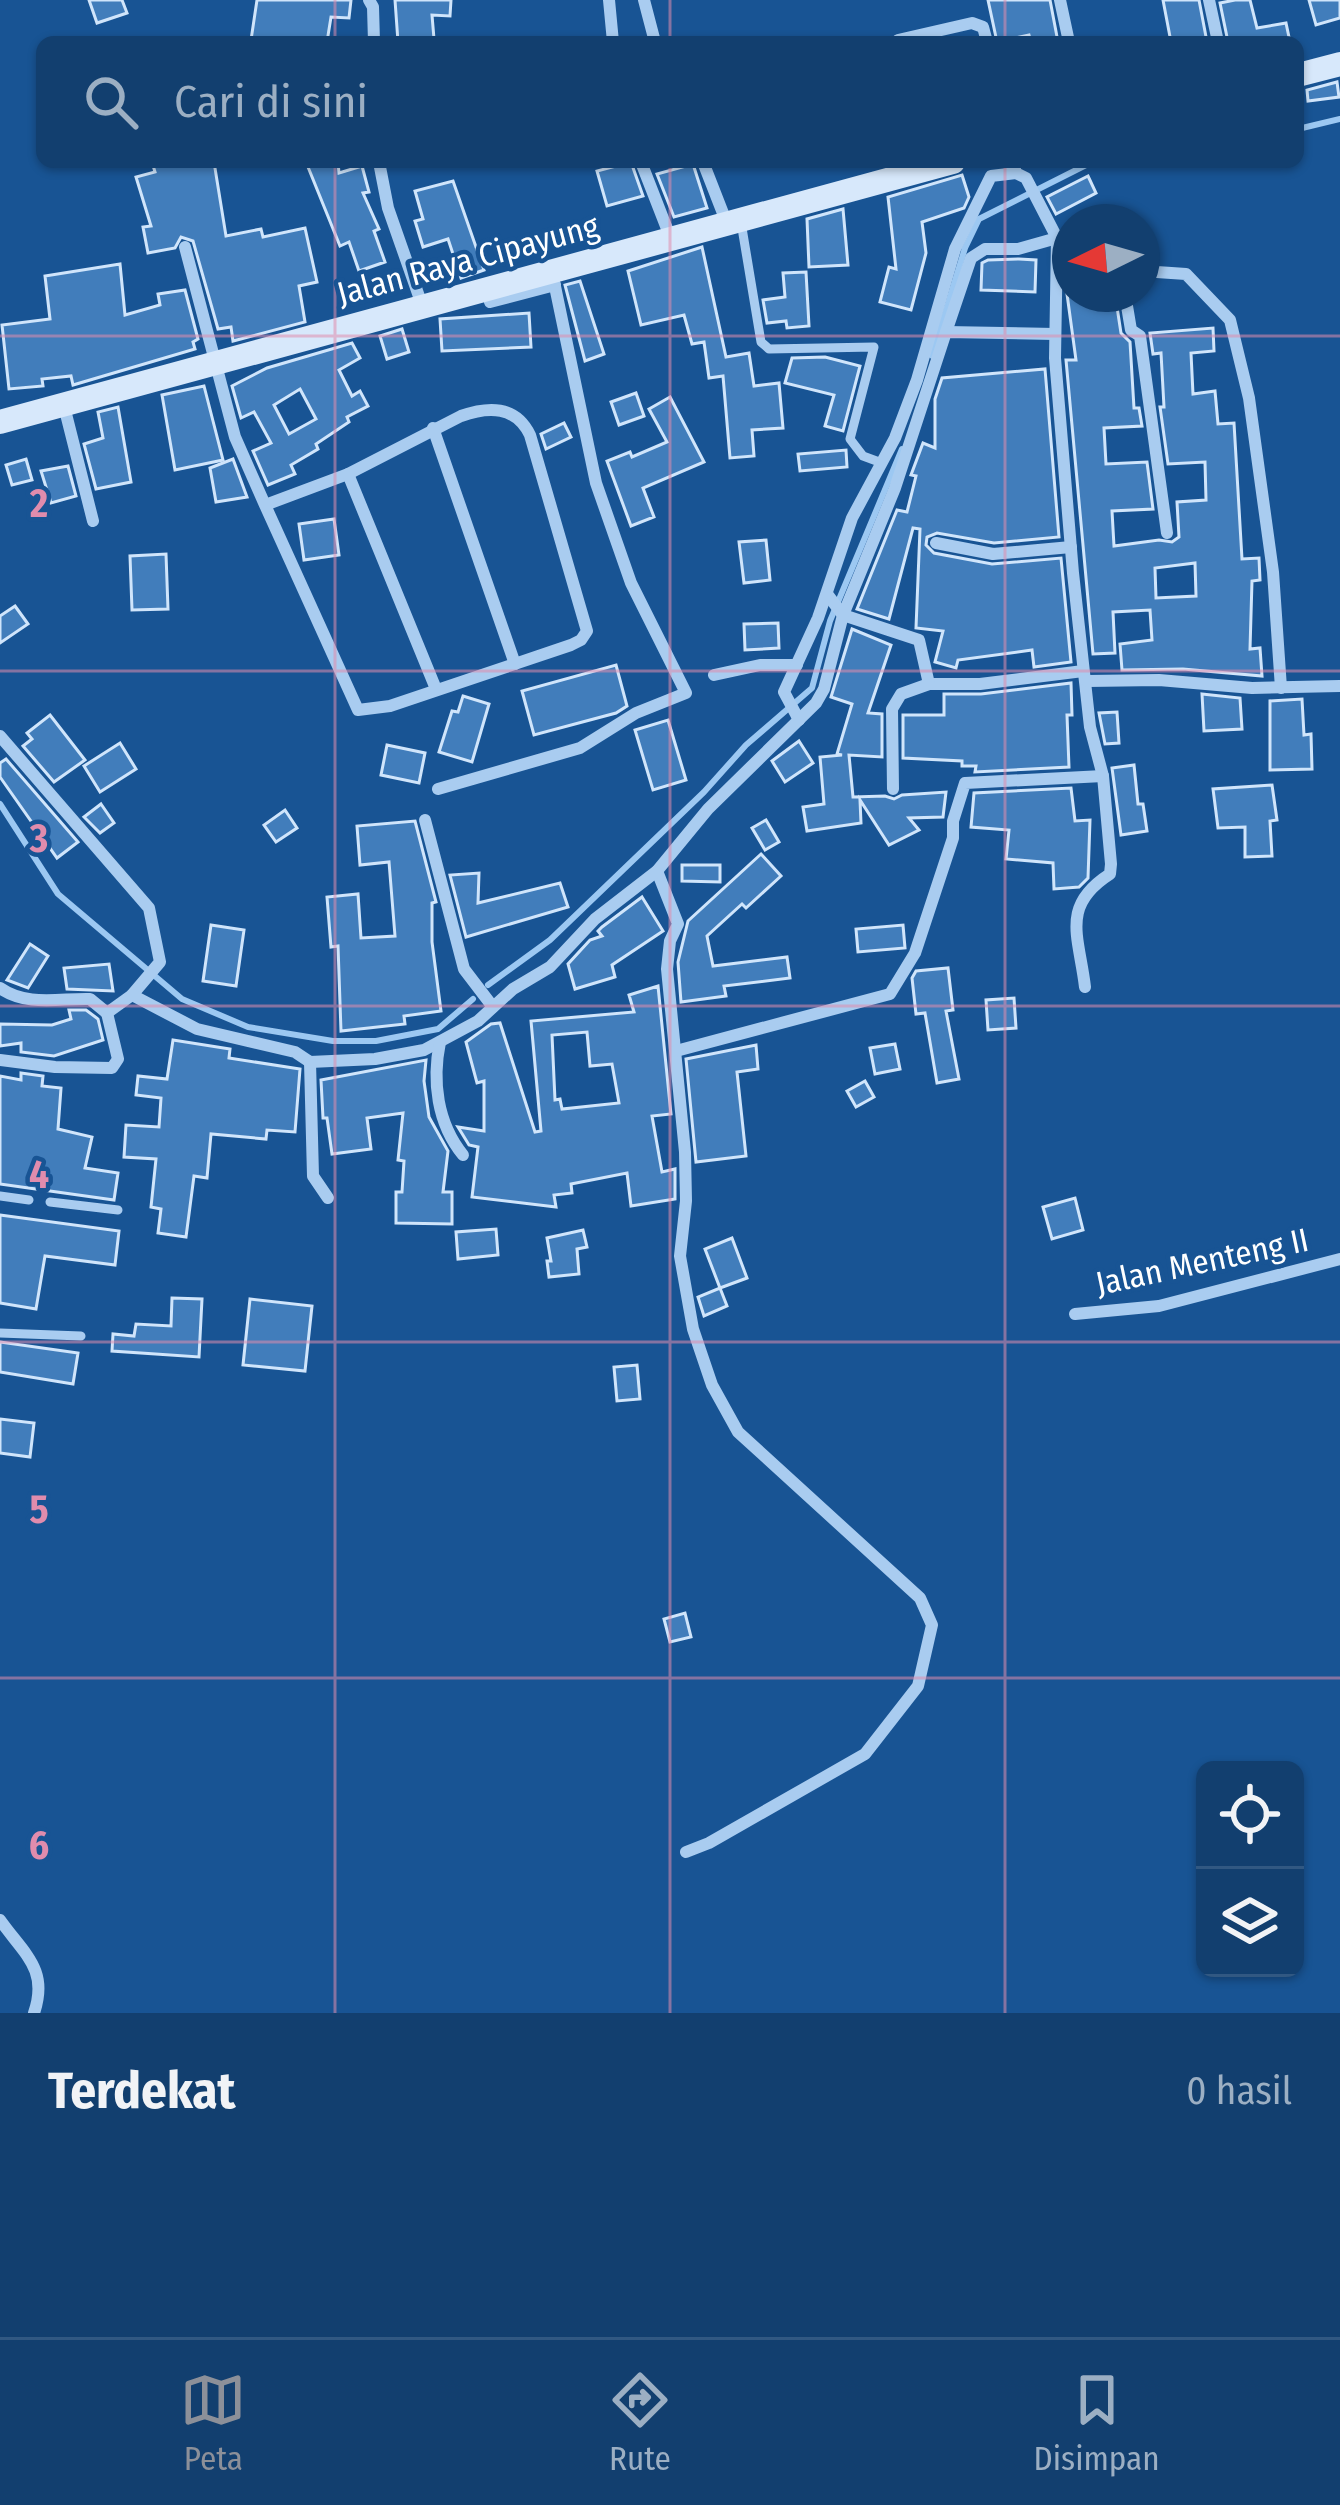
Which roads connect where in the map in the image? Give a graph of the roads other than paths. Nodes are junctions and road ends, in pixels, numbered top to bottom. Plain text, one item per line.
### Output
1 (369, 0) edge
2 (609, 0) edge
3 (644, 0) edge
4 (1063, 0) edge
5 (1209, 0) edge
6 (373, 36) edge
7 (612, 36) edge
8 (653, 36) edge
9 (915, 36) edge
10 (985, 36) edge
11 (1068, 36) edge
12 (1217, 36) edge
13 (1340, 64) edge
14 (1304, 73) edge
15 (380, 168) edge
16 (643, 168) edge
17 (706, 168) edge
18 (930, 168) edge
19 (989, 169) edge
20 (1018, 171) edge
21 (733, 219) junction
22 (1052, 228) edge
23 (671, 238) junction
24 (1052, 240) edge
25 (185, 247) dead end
26 (1160, 272) edge
27 (553, 278) junction
28 (521, 286) junction
29 (490, 302) dead end
30 (422, 305) junction
31 (1058, 312) edge
32 (1128, 312) edge
33 (946, 332) junction
34 (1055, 334) junction
35 (214, 365) junction
36 (64, 405) junction
37 (0, 422) edge
38 (433, 428) junction
39 (882, 464) junction
40 (348, 474) junction
41 (265, 506) junction
42 (93, 521) dead end
43 (1166, 533) dead end
44 (935, 543) dead end
45 (1071, 547) junction
46 (835, 605) junction
47 (515, 664) junction
48 (797, 664) junction
49 (714, 674) dead end
50 (1085, 676) junction
51 (929, 684) junction
52 (1340, 686) edge
53 (1281, 688) junction
54 (436, 689) junction
55 (797, 716) junction
56 (0, 736) edge
57 (1103, 776) junction
58 (438, 788) dead end
59 (893, 789) dead end
60 (425, 820) dead end
61 (657, 871) junction
62 (1084, 987) dead end
63 (0, 988) edge
64 (136, 990) junction
65 (493, 1007) junction
66 (107, 1013) junction
67 (440, 1042) junction
68 (676, 1051) junction
69 (0, 1060) edge
70 (310, 1062) junction
71 (463, 1155) dead end
72 (0, 1196) edge
73 (328, 1198) dead end
74 (29, 1200) dead end
75 (50, 1202) dead end
76 (118, 1210) dead end
77 (1340, 1259) edge
78 (1075, 1315) dead end
79 (0, 1333) edge
80 (81, 1336) dead end
81 (686, 1852) dead end
82 (0, 1920) edge
83 (34, 2013) edge

1 - 6 street
2 - 7 street
3 - 8 street
4 - 11 street
5 - 12 street
9 - 10 street
13 - 14 main road
15 - 30 street
16 - 23 street
17 - 21 street
18 - 21 main road, Jalan Raya Cipayung
19 - 20 street
19 - 39 street
20 - 22 street
21 - 23 main road, Jalan Raya Cipayung
21 - 39 lane
23 - 27 main road, Jalan Raya Cipayung
24 - 33 street
25 - 35 street
26 - 53 street
27 - 28 main road, Jalan Raya Cipayung
27 - 58 street
28 - 29 street
28 - 30 main road, Jalan Raya Cipayung
30 - 35 main road, Jalan Raya Cipayung
31 - 34 street
32 - 43 street
33 - 34 street
33 - 46 street
34 - 45 street
35 - 36 main road, Jalan Raya Cipayung
35 - 41 street
36 - 37 main road, Jalan Raya Cipayung
36 - 42 street
38 - 40 street
38 - 47 street
38 - 47 street
39 - 46 street
40 - 41 street
40 - 54 street
41 - 54 street
44 - 45 street
45 - 50 street
46 - 48 street
46 - 51 street
46 - 55 street
47 - 54 street
48 - 49 street
48 - 55 street
50 - 51 street
50 - 53 street
50 - 57 street
51 - 59 street
52 - 53 street
55 - 61 street
56 - 64 street
57 - 62 street
57 - 68 street
60 - 65 street
61 - 65 street
61 - 68 street
63 - 66 street
64 - 66 street
64 - 70 street
65 - 67 street
66 - 69 street
67 - 70 street
67 - 71 street
68 - 81 street
70 - 73 street
72 - 74 lane
75 - 76 lane
77 - 78 street, Jalan Menteng II
79 - 80 lane
82 - 83 street

